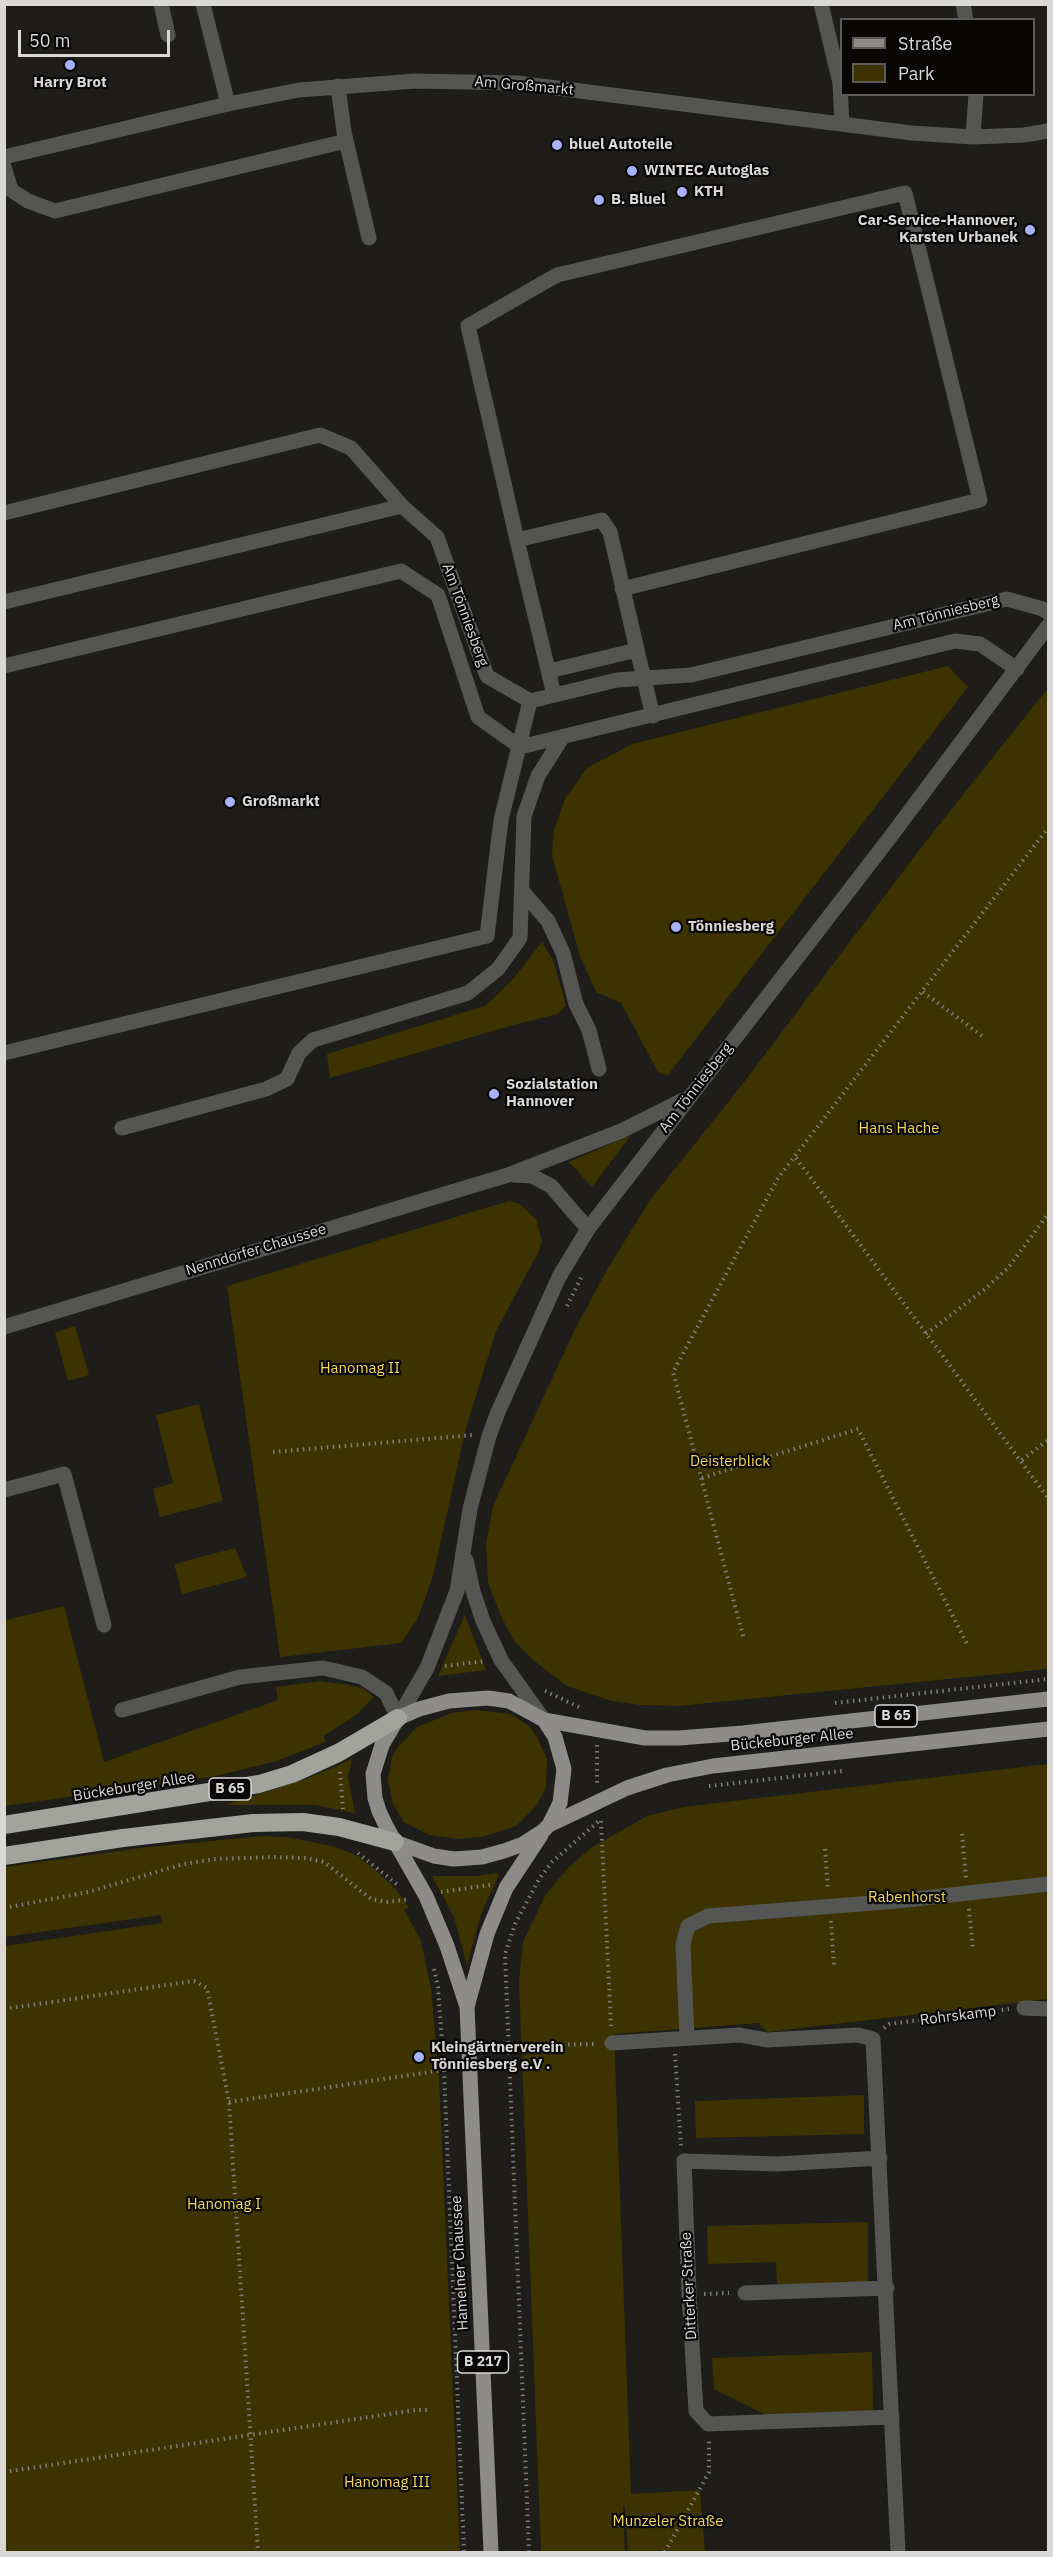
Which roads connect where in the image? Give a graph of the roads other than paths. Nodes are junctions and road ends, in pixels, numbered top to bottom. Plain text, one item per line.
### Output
1 (161, 4) edge
2 (203, 4) edge
3 (821, 4) edge
4 (168, 35) dead end
5 (840, 83) edge
6 (338, 86) junction
7 (841, 96) edge
8 (976, 96) edge
9 (228, 104) junction
10 (842, 124) junction
11 (1048, 131) edge
12 (972, 137) junction
13 (346, 141) junction
14 (4, 157) edge
15 (4, 167) edge
16 (369, 238) dead end
17 (402, 506) junction
18 (4, 513) edge
19 (517, 540) junction
20 (622, 590) junction
21 (4, 603) edge
22 (1048, 613) edge
23 (1048, 626) edge
24 (637, 650) junction
25 (4, 666) edge
26 (1017, 669) junction
27 (549, 671) junction
28 (644, 678) junction
29 (554, 695) junction
30 (530, 701) junction
31 (653, 716) junction
32 (562, 738) junction
33 (520, 747) junction
34 (523, 892) junction
35 (4, 1053) edge
36 (599, 1070) dead end
37 (688, 1097) junction
38 (123, 1128) dead end
39 (508, 1175) junction
40 (588, 1229) junction
41 (4, 1327) edge
42 (4, 1490) edge
43 (465, 1554) junction
44 (104, 1625) dead end
45 (1048, 1699) edge
46 (122, 1710) dead end
47 (398, 1718) junction
48 (544, 1720) junction
49 (1048, 1730) edge
50 (4, 1826) edge
51 (546, 1828) junction
52 (395, 1842) junction
53 (4, 1856) edge
54 (1048, 1884) edge
55 (467, 2007) junction
56 (1023, 2008) road end
57 (1048, 2009) edge
58 (680, 2039) junction
59 (612, 2043) road end
60 (880, 2158) junction
61 (887, 2288) junction
62 (745, 2293) road end
63 (892, 2417) junction
64 (491, 2553) edge
65 (898, 2553) edge

1 - 4 street
2 - 9 street
3 - 5 street
6 - 9 street, Am Großmarkt
6 - 10 street, Am Großmarkt
6 - 13 street
7 - 10 street
8 - 12 street
9 - 14 street, Am Großmarkt
10 - 12 street, Am Großmarkt
11 - 12 street, Am Großmarkt
13 - 15 street
13 - 16 street
17 - 18 street, Am Tönniesberg
17 - 21 street
17 - 30 street, Am Tönniesberg
19 - 20 street
19 - 20 street
19 - 27 street
20 - 24 street
22 - 28 street, Am Tönniesberg
23 - 26 street, Am Tönniesberg
24 - 27 street
24 - 28 street
25 - 33 street, Am Tönniesberg
26 - 31 street, Am Tönniesberg
26 - 37 street, Am Tönniesberg
27 - 29 street
28 - 29 street, Am Tönniesberg
28 - 31 street
29 - 30 street, Am Tönniesberg
30 - 33 street
31 - 32 street, Am Tönniesberg
32 - 33 street, Am Tönniesberg
32 - 34 street
33 - 35 street
34 - 36 street
34 - 38 street
37 - 39 street, Nenndorfer Chaussee
37 - 40 street, Am Tönniesberg
39 - 40 street, Nenndorfer Chaussee
39 - 41 street, Nenndorfer Chaussee
40 - 43 street, Am Tönniesberg
42 - 44 street
43 - 47 street, Am Tönniesberg
43 - 48 street, Am Tönniesberg
45 - 48 main road, Bückeburger Allee / B 65
46 - 47 street
47 - 48 main road, B 65
47 - 50 highway, Bückeburger Allee / B 65
47 - 52 main road
48 - 51 main road
49 - 51 main road, Bückeburger Allee / B 65
51 - 52 main road, B 65
51 - 55 main road, Hamelner Chaussee / B 217
52 - 53 highway, B 65
52 - 55 main road, Hamelner Chaussee / B 217
54 - 58 street
55 - 64 main road, Hamelner Chaussee / B 217
56 - 57 street
58 - 59 street
58 - 60 street
60 - 61 street
60 - 63 street, Ditterker Straße
61 - 62 street
61 - 63 street
63 - 65 street

